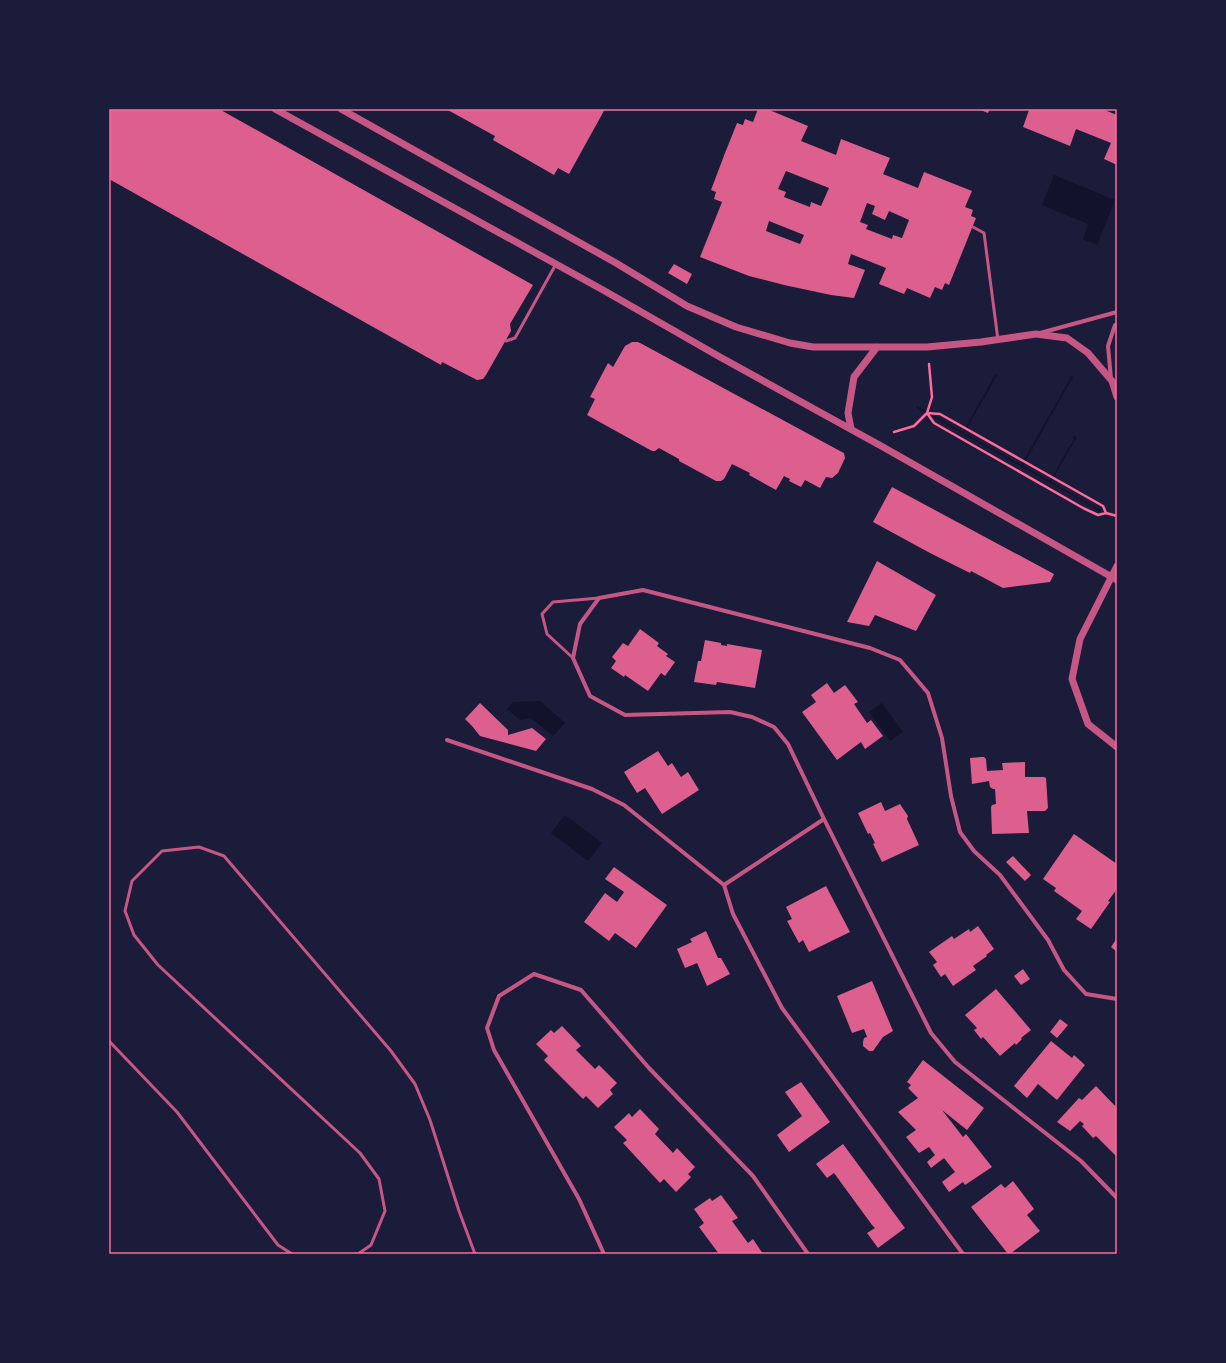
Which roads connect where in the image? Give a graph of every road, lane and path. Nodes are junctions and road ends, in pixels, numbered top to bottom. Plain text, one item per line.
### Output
1 (275, 109) edge
2 (342, 109) edge
3 (973, 227) dead end
4 (556, 264) junction
5 (1117, 312) edge
6 (1117, 324) edge
7 (1036, 334) junction
8 (998, 340) junction
9 (506, 341) dead end
10 (877, 347) junction
11 (927, 347) junction
12 (1112, 381) junction
13 (1117, 397) edge
14 (927, 412) junction
15 (851, 429) junction
16 (883, 447) junction
17 (1106, 513) junction
18 (1117, 516) edge
19 (1117, 566) edge
20 (1115, 579) edge
21 (599, 598) junction
22 (574, 658) junction
23 (447, 740) dead end
24 (1117, 748) edge
25 (824, 819) junction
26 (724, 885) junction
27 (1117, 999) edge
28 (109, 1041) edge
29 (1117, 1198) edge
30 (292, 1254) edge
31 (358, 1254) edge
32 (475, 1254) edge
33 (604, 1254) edge
34 (808, 1254) edge
35 (963, 1254) edge

1 - 4 street
2 - 10 street
3 - 8 lane
4 - 9 lane
4 - 15 street
5 - 7 street
6 - 12 street
7 - 8 street
7 - 12 street
8 - 11 street
10 - 11 street
10 - 15 street
11 - 14 path
12 - 13 street
14 - 16 path
14 - 17 path
14 - 17 path
15 - 16 street
16 - 20 street
17 - 18 path
19 - 20 street
20 - 24 street
21 - 22 street
21 - 22 lane
21 - 27 street
22 - 25 street
23 - 26 street
25 - 26 street
25 - 29 street
26 - 35 street
28 - 30 lane
31 - 32 lane
33 - 34 street

